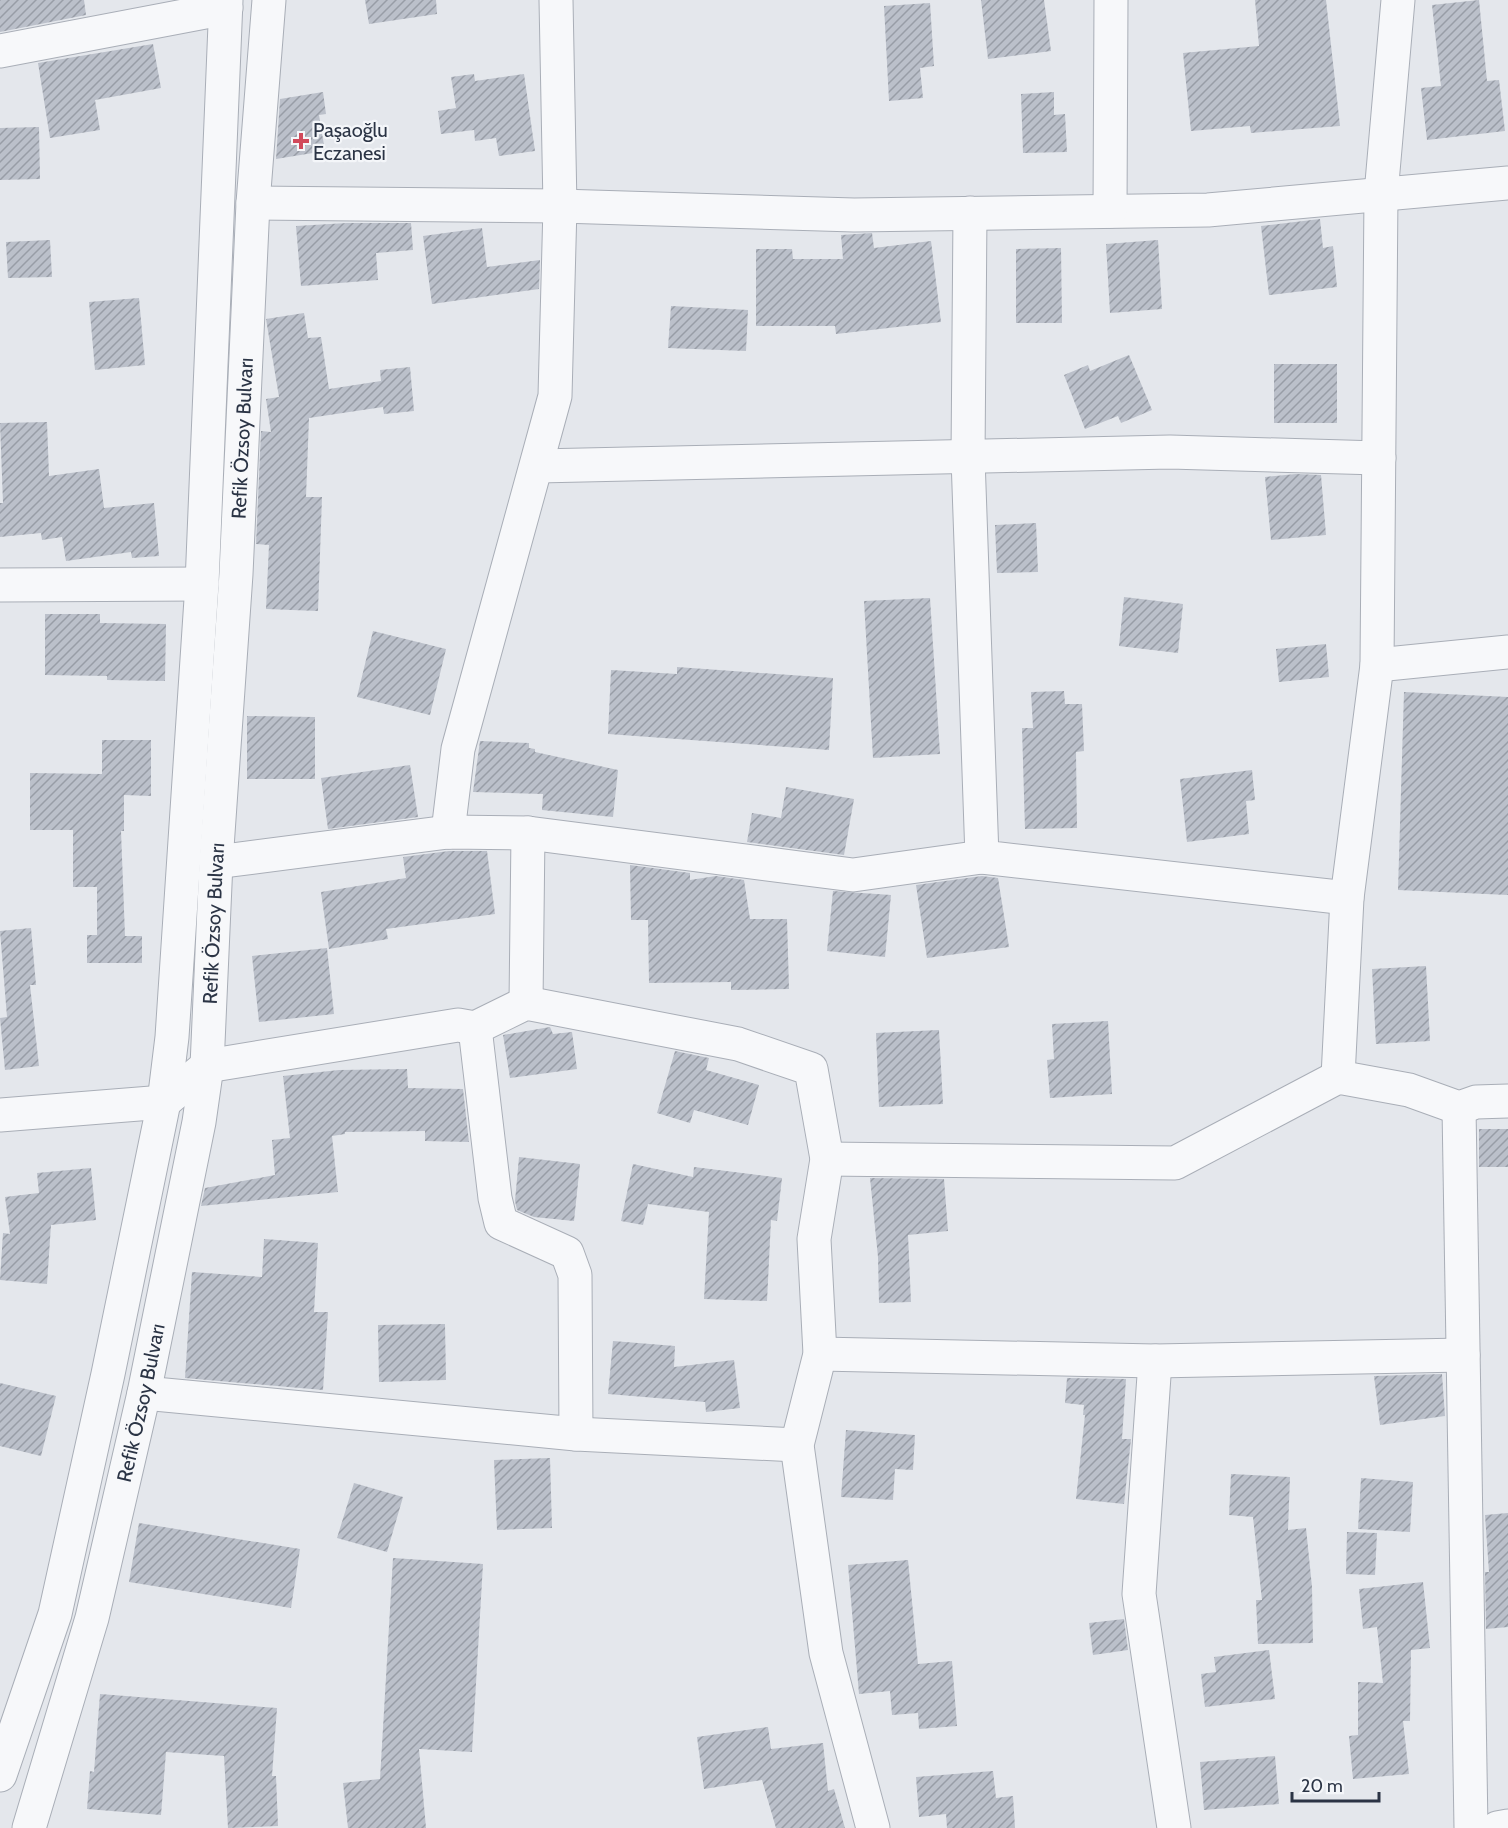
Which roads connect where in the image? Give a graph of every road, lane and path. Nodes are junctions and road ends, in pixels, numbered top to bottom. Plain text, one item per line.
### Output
1 (269, 0) edge
2 (556, 0) edge
3 (1111, 0) edge
4 (1398, 0) edge
5 (226, 4) edge
6 (0, 51) edge
7 (1508, 183) edge
8 (1381, 194) junction
9 (253, 203) junction
10 (560, 206) junction
11 (1110, 211) junction
12 (970, 213) junction
13 (968, 458) junction
14 (1379, 458) junction
15 (538, 466) junction
16 (202, 584) junction
17 (0, 585) edge
18 (1508, 652) edge
19 (1377, 665) junction
20 (448, 832) junction
21 (528, 833) junction
22 (982, 857) junction
23 (216, 862) junction
24 (1347, 898) junction
25 (526, 1003) junction
26 (475, 1028) junction
27 (207, 1066) junction
28 (1338, 1077) junction
29 (1508, 1101) edge
30 (164, 1102) junction
31 (1460, 1108) junction
32 (0, 1115) edge
33 (827, 1159) junction
34 (820, 1353) junction
35 (1463, 1355) junction
36 (1155, 1361) junction
37 (144, 1393) junction
38 (576, 1434) junction
39 (797, 1445) junction
40 (0, 1775) edge
41 (1508, 1826) edge
42 (29, 1828) edge
43 (873, 1828) edge
44 (1174, 1828) edge
45 (1472, 1828) edge
46 (1497, 1828) edge

1 - 9 street, Refik Özsoy Bulvarı
2 - 10 street
3 - 11 street
4 - 8 street
5 - 6 street
5 - 16 street, Refik Özsoy Bulvarı
7 - 8 street
8 - 11 street
8 - 14 street
9 - 10 street
9 - 23 street, Refik Özsoy Bulvarı
10 - 12 street
10 - 15 street
11 - 12 street
12 - 13 street
13 - 14 street
13 - 15 street
13 - 22 street
14 - 19 street
15 - 20 street
16 - 17 street
16 - 30 street, Refik Özsoy Bulvarı
18 - 19 street
19 - 24 street
20 - 21 street
20 - 23 street
21 - 22 street
21 - 25 street
22 - 24 street
23 - 27 street, Refik Özsoy Bulvarı
24 - 28 street
25 - 26 street
25 - 33 street
26 - 27 street
26 - 38 street
27 - 30 street
27 - 37 street, Refik Özsoy Bulvarı
28 - 31 street
28 - 33 street
29 - 31 street
30 - 32 street
30 - 40 street, Refik Özsoy Bulvarı
31 - 35 street
33 - 34 street
34 - 36 street
34 - 39 street
35 - 36 street
35 - 45 street
36 - 44 street
37 - 38 street
37 - 42 street, Refik Özsoy Bulvarı
38 - 39 street
39 - 43 street
41 - 46 street

